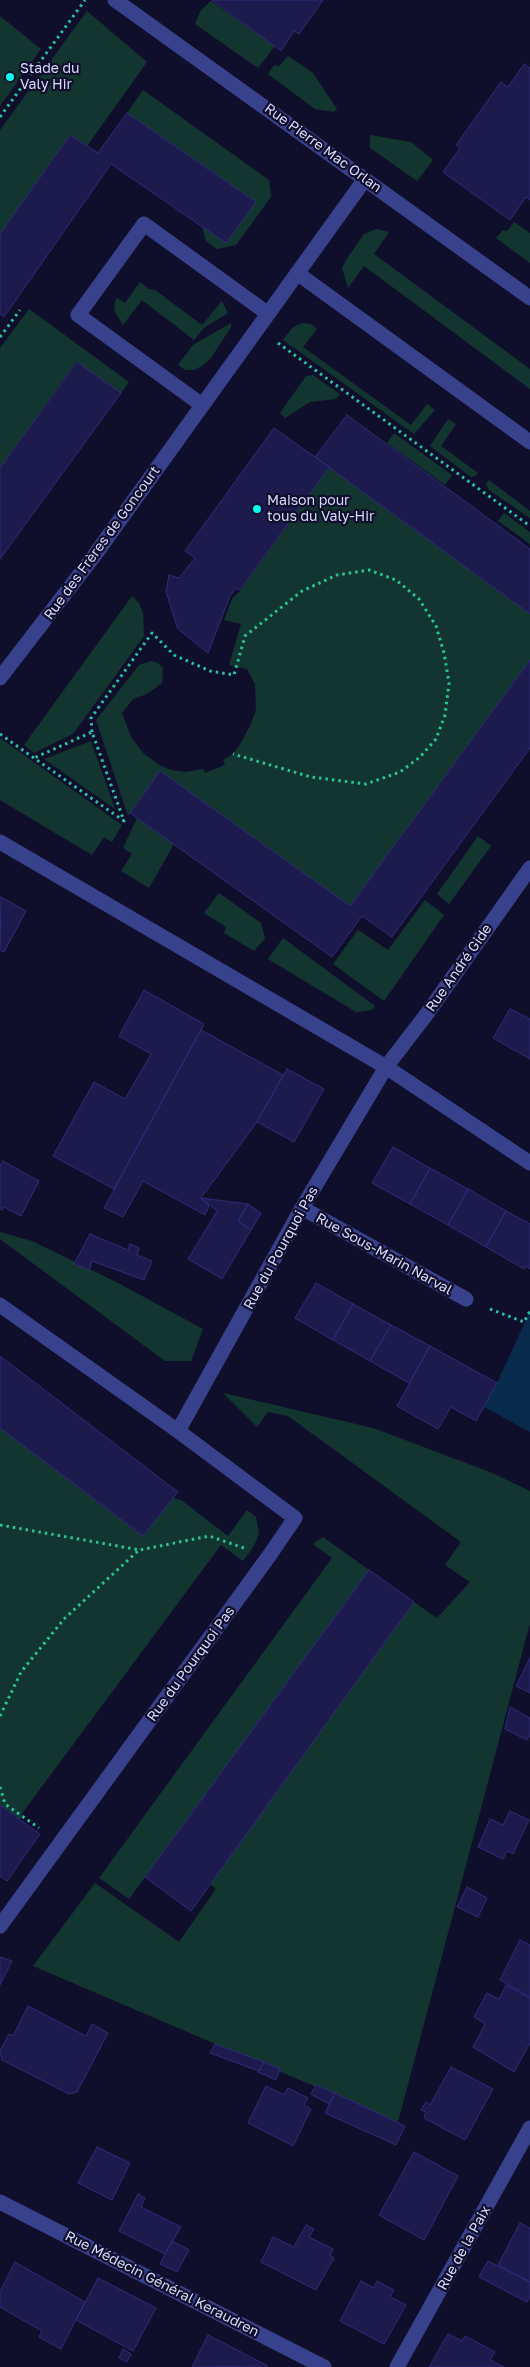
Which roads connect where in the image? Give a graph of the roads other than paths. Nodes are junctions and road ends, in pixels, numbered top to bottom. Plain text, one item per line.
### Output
1 (115, 0) edge
2 (366, 179) junction
3 (297, 273) junction
4 (530, 298) edge
5 (267, 313) junction
6 (202, 405) junction
7 (530, 442) edge
8 (0, 678) edge
9 (0, 842) edge
10 (530, 868) edge
11 (386, 1067) junction
12 (530, 1163) edge
13 (302, 1208) junction
14 (466, 1299) road end
15 (0, 1305) edge
16 (178, 1431) junction
17 (0, 1926) edge
18 (530, 2128) edge
19 (0, 2202) edge
20 (324, 2367) edge
21 (397, 2367) edge

1 - 2 street, Rue Pierre Mac Orlan
2 - 3 street, Rue des Frères de Goncourt
2 - 4 street, Rue Pierre Mac Orlan
3 - 5 street, Rue des Frères de Goncourt
3 - 7 street
5 - 6 street, Rue des Frères de Goncourt
5 - 6 street
6 - 8 street, Rue des Frères de Goncourt
9 - 11 street
10 - 11 street, Rue André Gide
11 - 12 street
11 - 13 street, Rue du Pourquoi Pas
13 - 14 street, Rue Sous-Marin Narval
13 - 16 street, Rue du Pourquoi Pas
15 - 16 street, Rue du Pourquoi Pas
16 - 17 street, Rue du Pourquoi Pas
18 - 21 street, Rue de la Paix
19 - 20 street, Rue Médecin Général Keraudren

